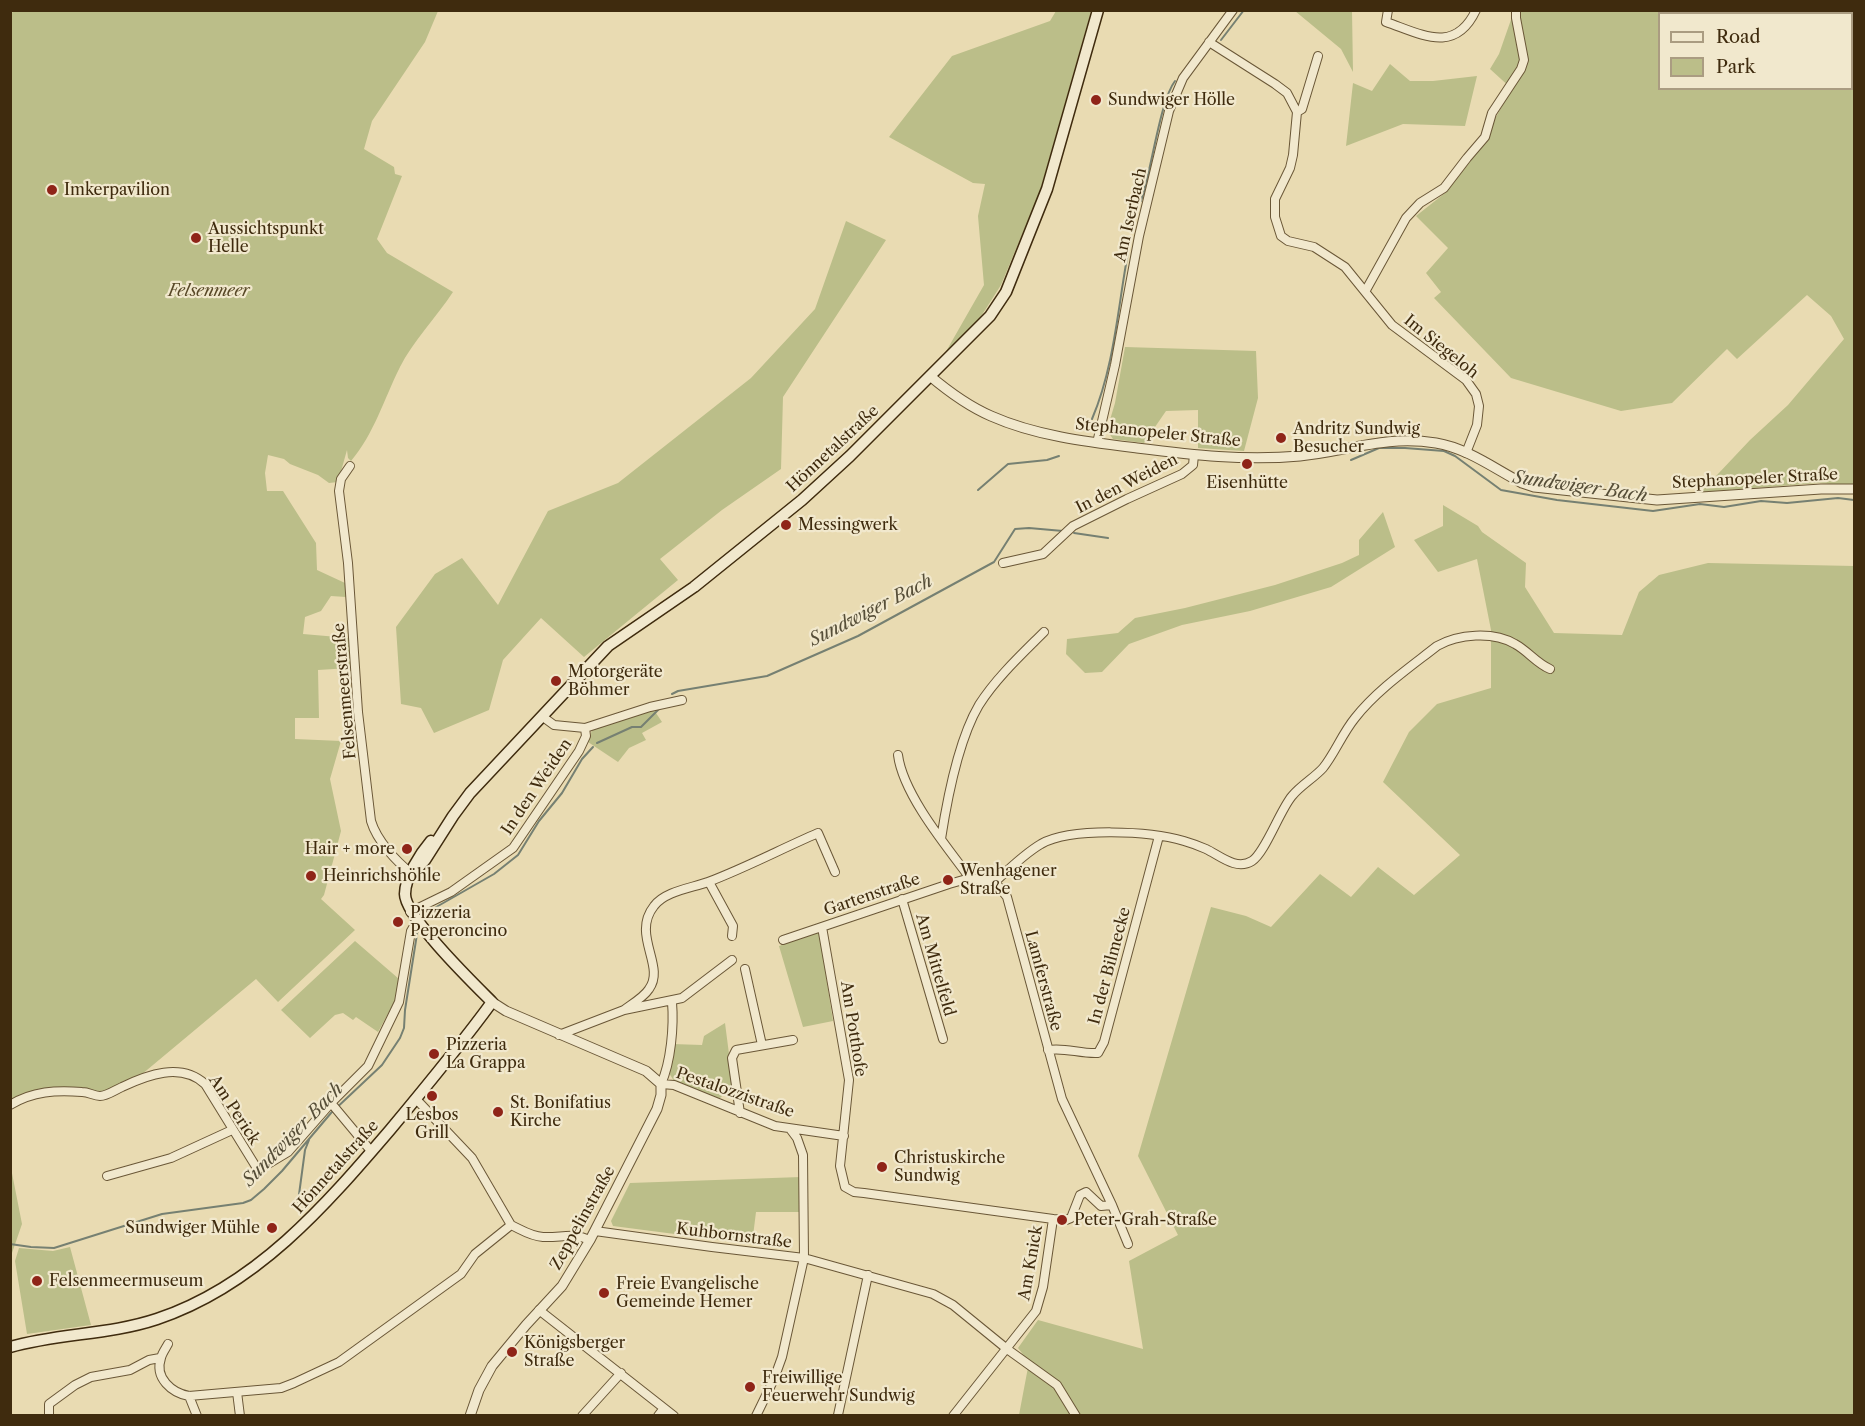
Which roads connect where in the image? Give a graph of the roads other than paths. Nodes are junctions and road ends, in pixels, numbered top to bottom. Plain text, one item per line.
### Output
1 (1098, 10) edge
2 (1233, 10) edge
3 (1389, 10) edge
4 (1476, 10) edge
5 (1516, 10) edge
6 (1209, 42) junction
7 (1318, 56) dead end
8 (1297, 112) junction
9 (1366, 290) junction
10 (930, 376) junction
11 (1097, 443) junction
12 (1466, 453) junction
13 (1194, 455) junction
14 (350, 466) dead end
15 (1854, 489) edge
16 (1003, 563) dead end
17 (1044, 632) dead end
18 (1550, 669) dead end
19 (682, 700) dead end
20 (543, 717) junction
21 (585, 728) junction
22 (898, 754) dead end
23 (1159, 836) junction
24 (941, 839) junction
25 (835, 872) dead end
26 (412, 874) junction
27 (970, 878) junction
28 (709, 882) junction
29 (995, 882) junction
30 (902, 899) junction
31 (410, 912) junction
32 (417, 921) junction
33 (822, 927) junction
34 (732, 936) dead end
35 (783, 940) dead end
36 (732, 960) dead end
37 (745, 969) dead end
38 (492, 1002) junction
39 (672, 1002) junction
40 (624, 1010) junction
41 (559, 1035) junction
42 (943, 1039) dead end
43 (793, 1040) dead end
44 (762, 1045) junction
45 (1048, 1050) junction
46 (661, 1084) junction
47 (416, 1099) junction
48 (10, 1105) edge
49 (334, 1106) junction
50 (740, 1113) junction
51 (232, 1130) junction
52 (791, 1130) junction
53 (844, 1136) junction
54 (371, 1151) junction
55 (107, 1176) dead end
56 (1112, 1205) junction
57 (1053, 1219) junction
58 (511, 1225) junction
59 (596, 1231) junction
60 (590, 1240) junction
61 (1128, 1244) dead end
62 (804, 1258) junction
63 (868, 1275) junction
64 (539, 1310) junction
65 (168, 1344) dead end
66 (10, 1347) edge
67 (1007, 1349) junction
68 (160, 1358) junction
69 (621, 1373) junction
70 (237, 1392) junction
71 (189, 1396) junction
72 (664, 1408) junction
73 (838, 1415) edge
74 (49, 1416) edge
75 (197, 1416) edge
76 (240, 1416) edge
77 (471, 1416) edge
78 (582, 1416) edge
79 (658, 1416) edge
80 (674, 1416) edge
81 (756, 1416) edge
82 (953, 1416) edge
83 (1076, 1416) edge

1 - 10 main road, Hönnetalstraße
2 - 6 street, Am Iserbach
3 - 4 street
5 - 9 street
6 - 8 street
6 - 11 street, Am Iserbach
7 - 8 street, Im Siegeloh
8 - 9 street, Im Siegeloh
9 - 12 street, Im Siegeloh
10 - 11 street, Stephanopeler Straße
10 - 20 main road, Hönnetalstraße
11 - 13 street, Stephanopeler Straße
12 - 13 street, Stephanopeler Straße
12 - 15 street, Stephanopeler Straße
13 - 16 street, In den Weiden
14 - 26 street, Felsenmeerstraße
17 - 24 street
18 - 23 street
19 - 21 street, In den Weiden
20 - 21 street, In den Weiden
20 - 26 main road, Hönnetalstraße
21 - 31 street, In den Weiden
22 - 24 street
23 - 29 street
23 - 45 street, In der Bilmecke
24 - 27 street
25 - 28 street, Gartenstraße
26 - 31 main road, Hönnetalstraße
27 - 29 street
27 - 30 street, Gartenstraße
28 - 34 street
28 - 40 street, Gartenstraße
29 - 45 street, Lamferstraße
30 - 33 street, Gartenstraße
30 - 42 street, Am Mittelfeld
31 - 32 main road
32 - 38 main road
32 - 49 street
33 - 35 street, Gartenstraße
33 - 53 street, Am Potthofe
36 - 39 street, Gartenstraße
37 - 44 street
38 - 41 street, Pestalozzistraße
38 - 47 main road, Hönnetalstraße
39 - 40 street, Gartenstraße
39 - 46 street
40 - 41 street, Gartenstraße
41 - 46 street, Pestalozzistraße
43 - 44 street
44 - 50 street
45 - 56 street, Lamferstraße
46 - 50 street, Pestalozzistraße
46 - 59 street, Zeppelinstraße
47 - 54 main road, Hönnetalstraße
47 - 58 street
48 - 51 street, Am Perick
49 - 51 street, Am Perick
49 - 54 street
50 - 52 street, Pestalozzistraße
51 - 55 street
52 - 53 street, Pestalozzistraße
52 - 62 street
53 - 57 street
54 - 66 main road, Hönnetalstraße
56 - 57 street, Am Knick
56 - 61 street, Lamferstraße
57 - 67 street, Am Knick
58 - 60 street
58 - 70 street
59 - 60 street, Zeppelinstraße
59 - 62 street, Kuhbornstraße
60 - 64 street, Zeppelinstraße
62 - 63 street, Kuhbornstraße
62 - 81 street
63 - 67 street, Kuhbornstraße
63 - 73 street
64 - 69 street
64 - 77 street, Zeppelinstraße
65 - 68 street
67 - 82 street, Am Knick
67 - 83 street, Kuhbornstraße
68 - 71 street
68 - 74 street
69 - 72 street
69 - 78 street
70 - 71 street
70 - 76 street
71 - 75 street
72 - 79 street
72 - 80 street

